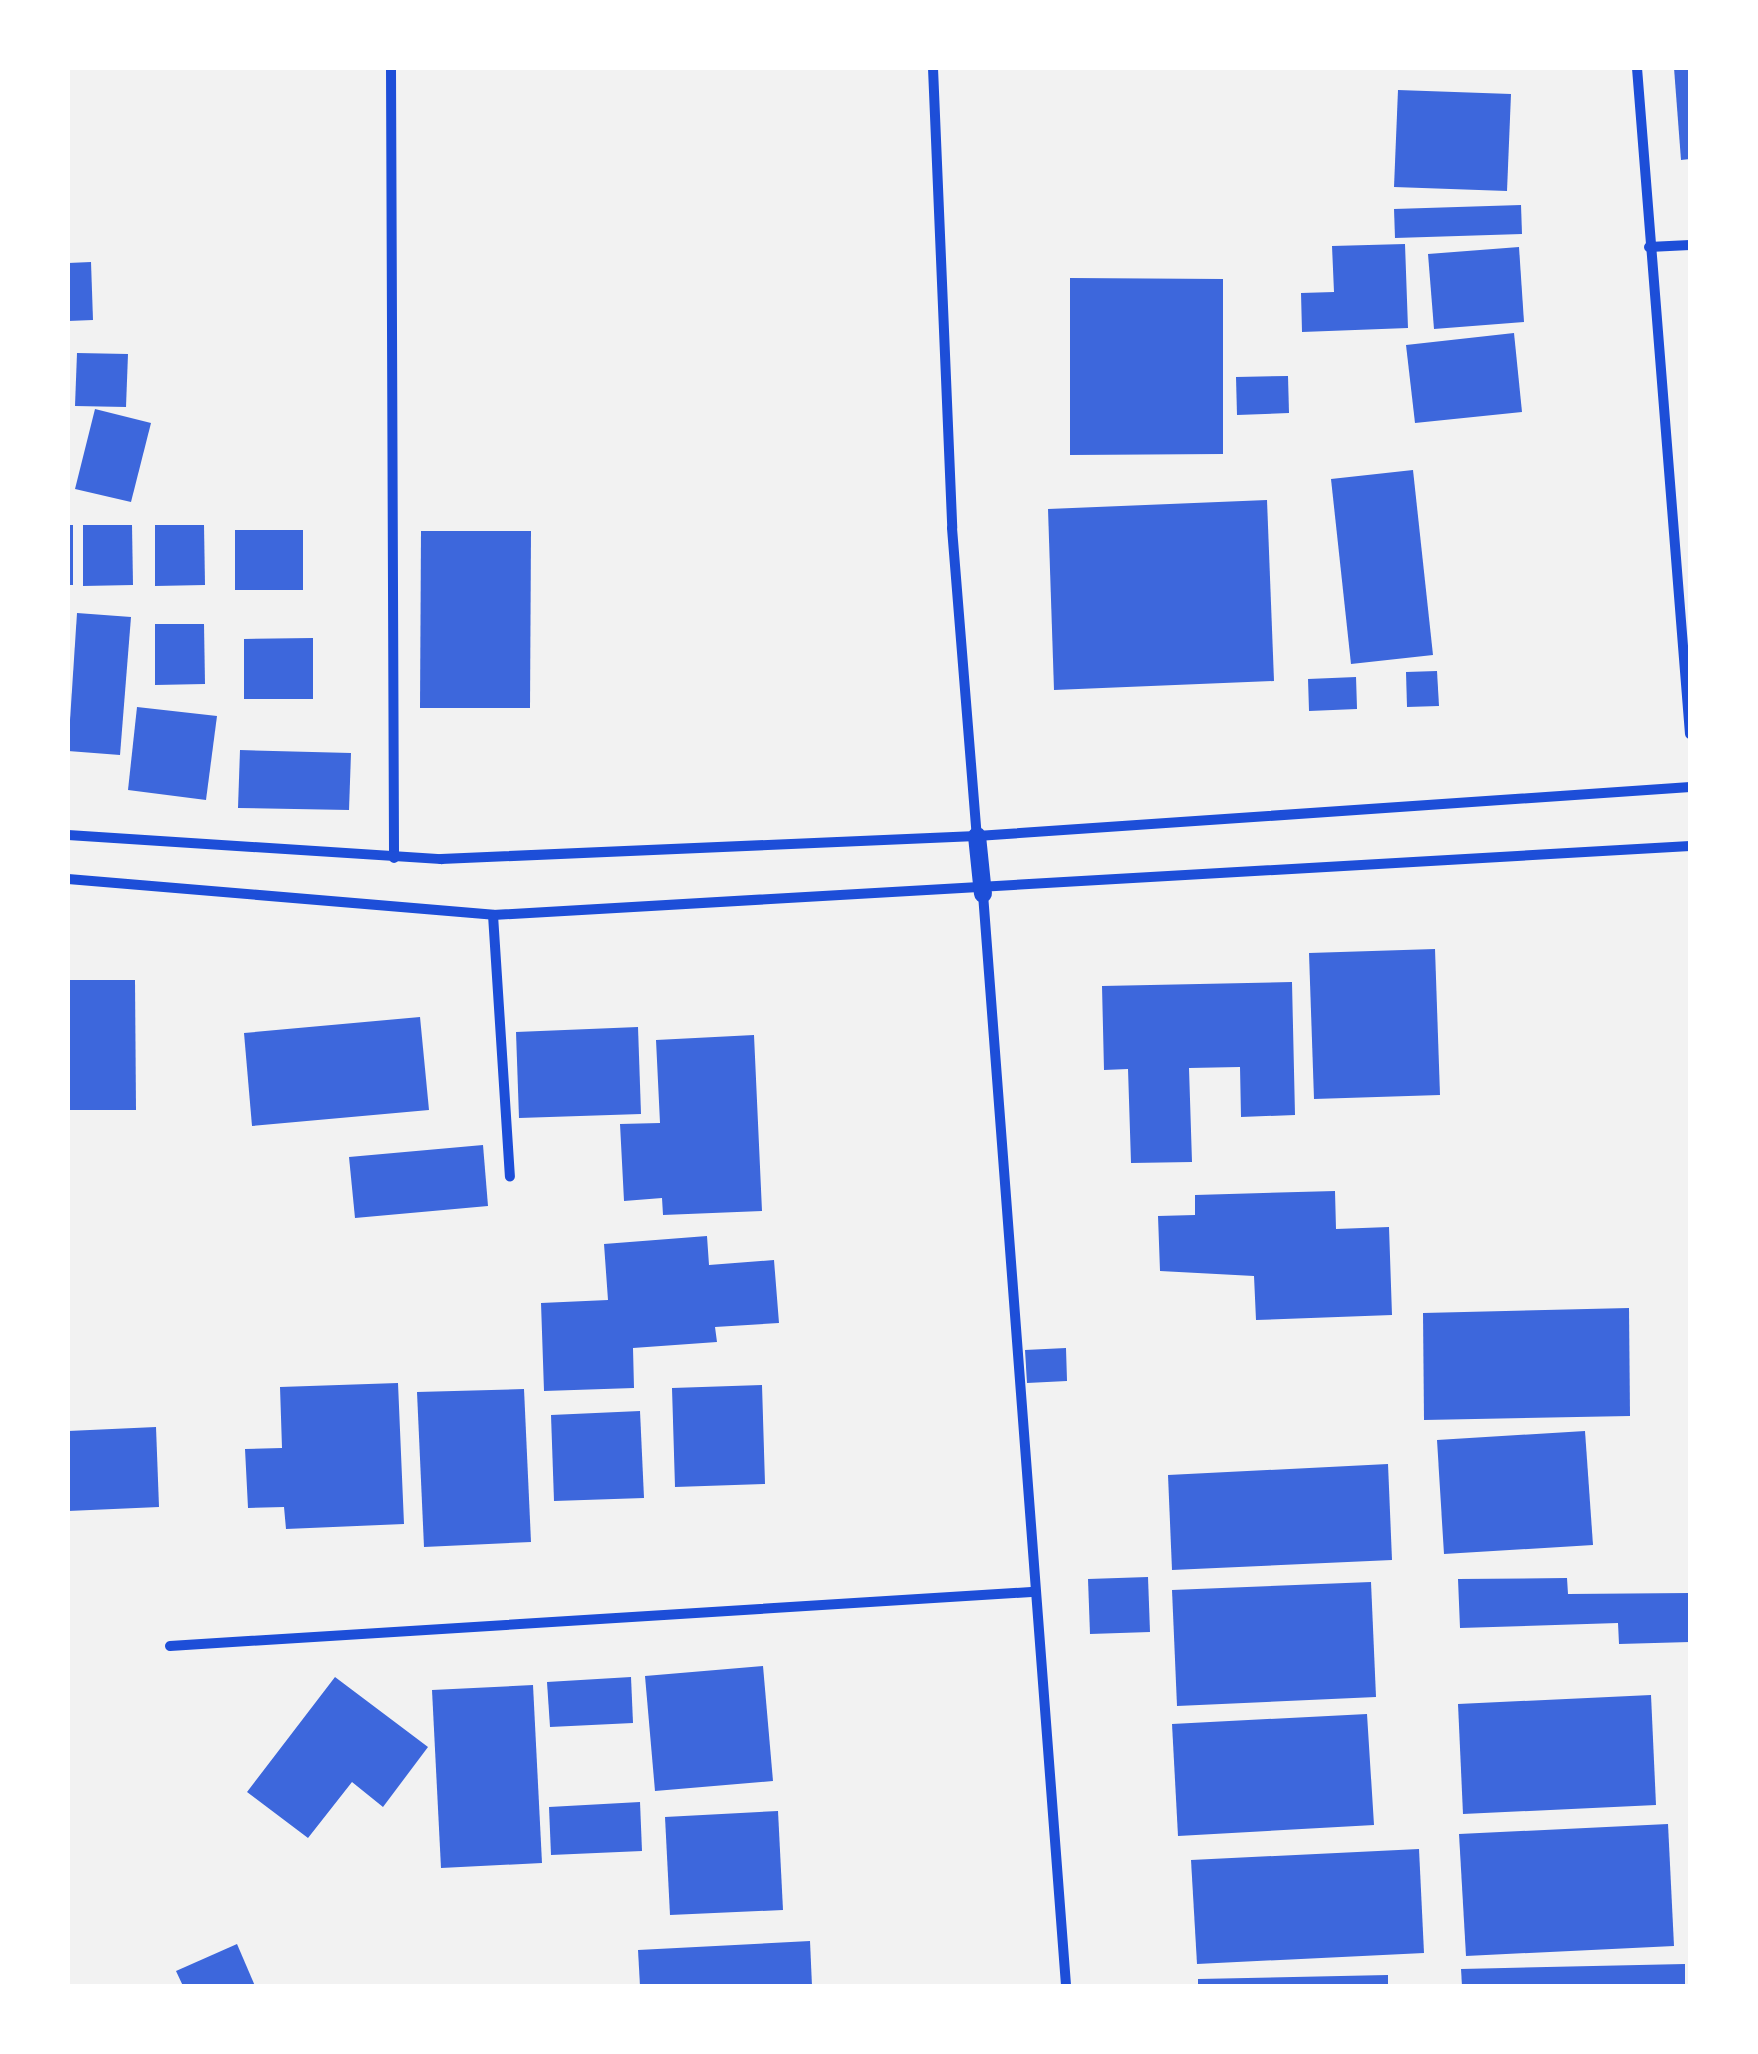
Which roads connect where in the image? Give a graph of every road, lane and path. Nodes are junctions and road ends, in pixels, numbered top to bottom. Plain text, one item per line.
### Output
1 (391, 68) edge
2 (933, 68) edge
3 (1637, 68) edge
4 (1690, 245) edge
5 (1649, 247) junction
6 (1690, 734) edge
7 (1690, 787) edge
8 (68, 835) edge
9 (977, 836) junction
10 (1690, 846) edge
11 (394, 858) junction
12 (68, 878) edge
13 (983, 894) junction
14 (493, 915) junction
15 (510, 1176) dead end
16 (1031, 1592) junction
17 (170, 1646) dead end
18 (1066, 1986) edge

1 - 11 street
2 - 9 street
3 - 5 street
4 - 5 street
5 - 6 street
7 - 9 street
8 - 11 street
9 - 11 street
9 - 13 street
10 - 13 street
12 - 14 street
13 - 14 street
13 - 16 street
14 - 15 street
16 - 17 street
16 - 18 street

